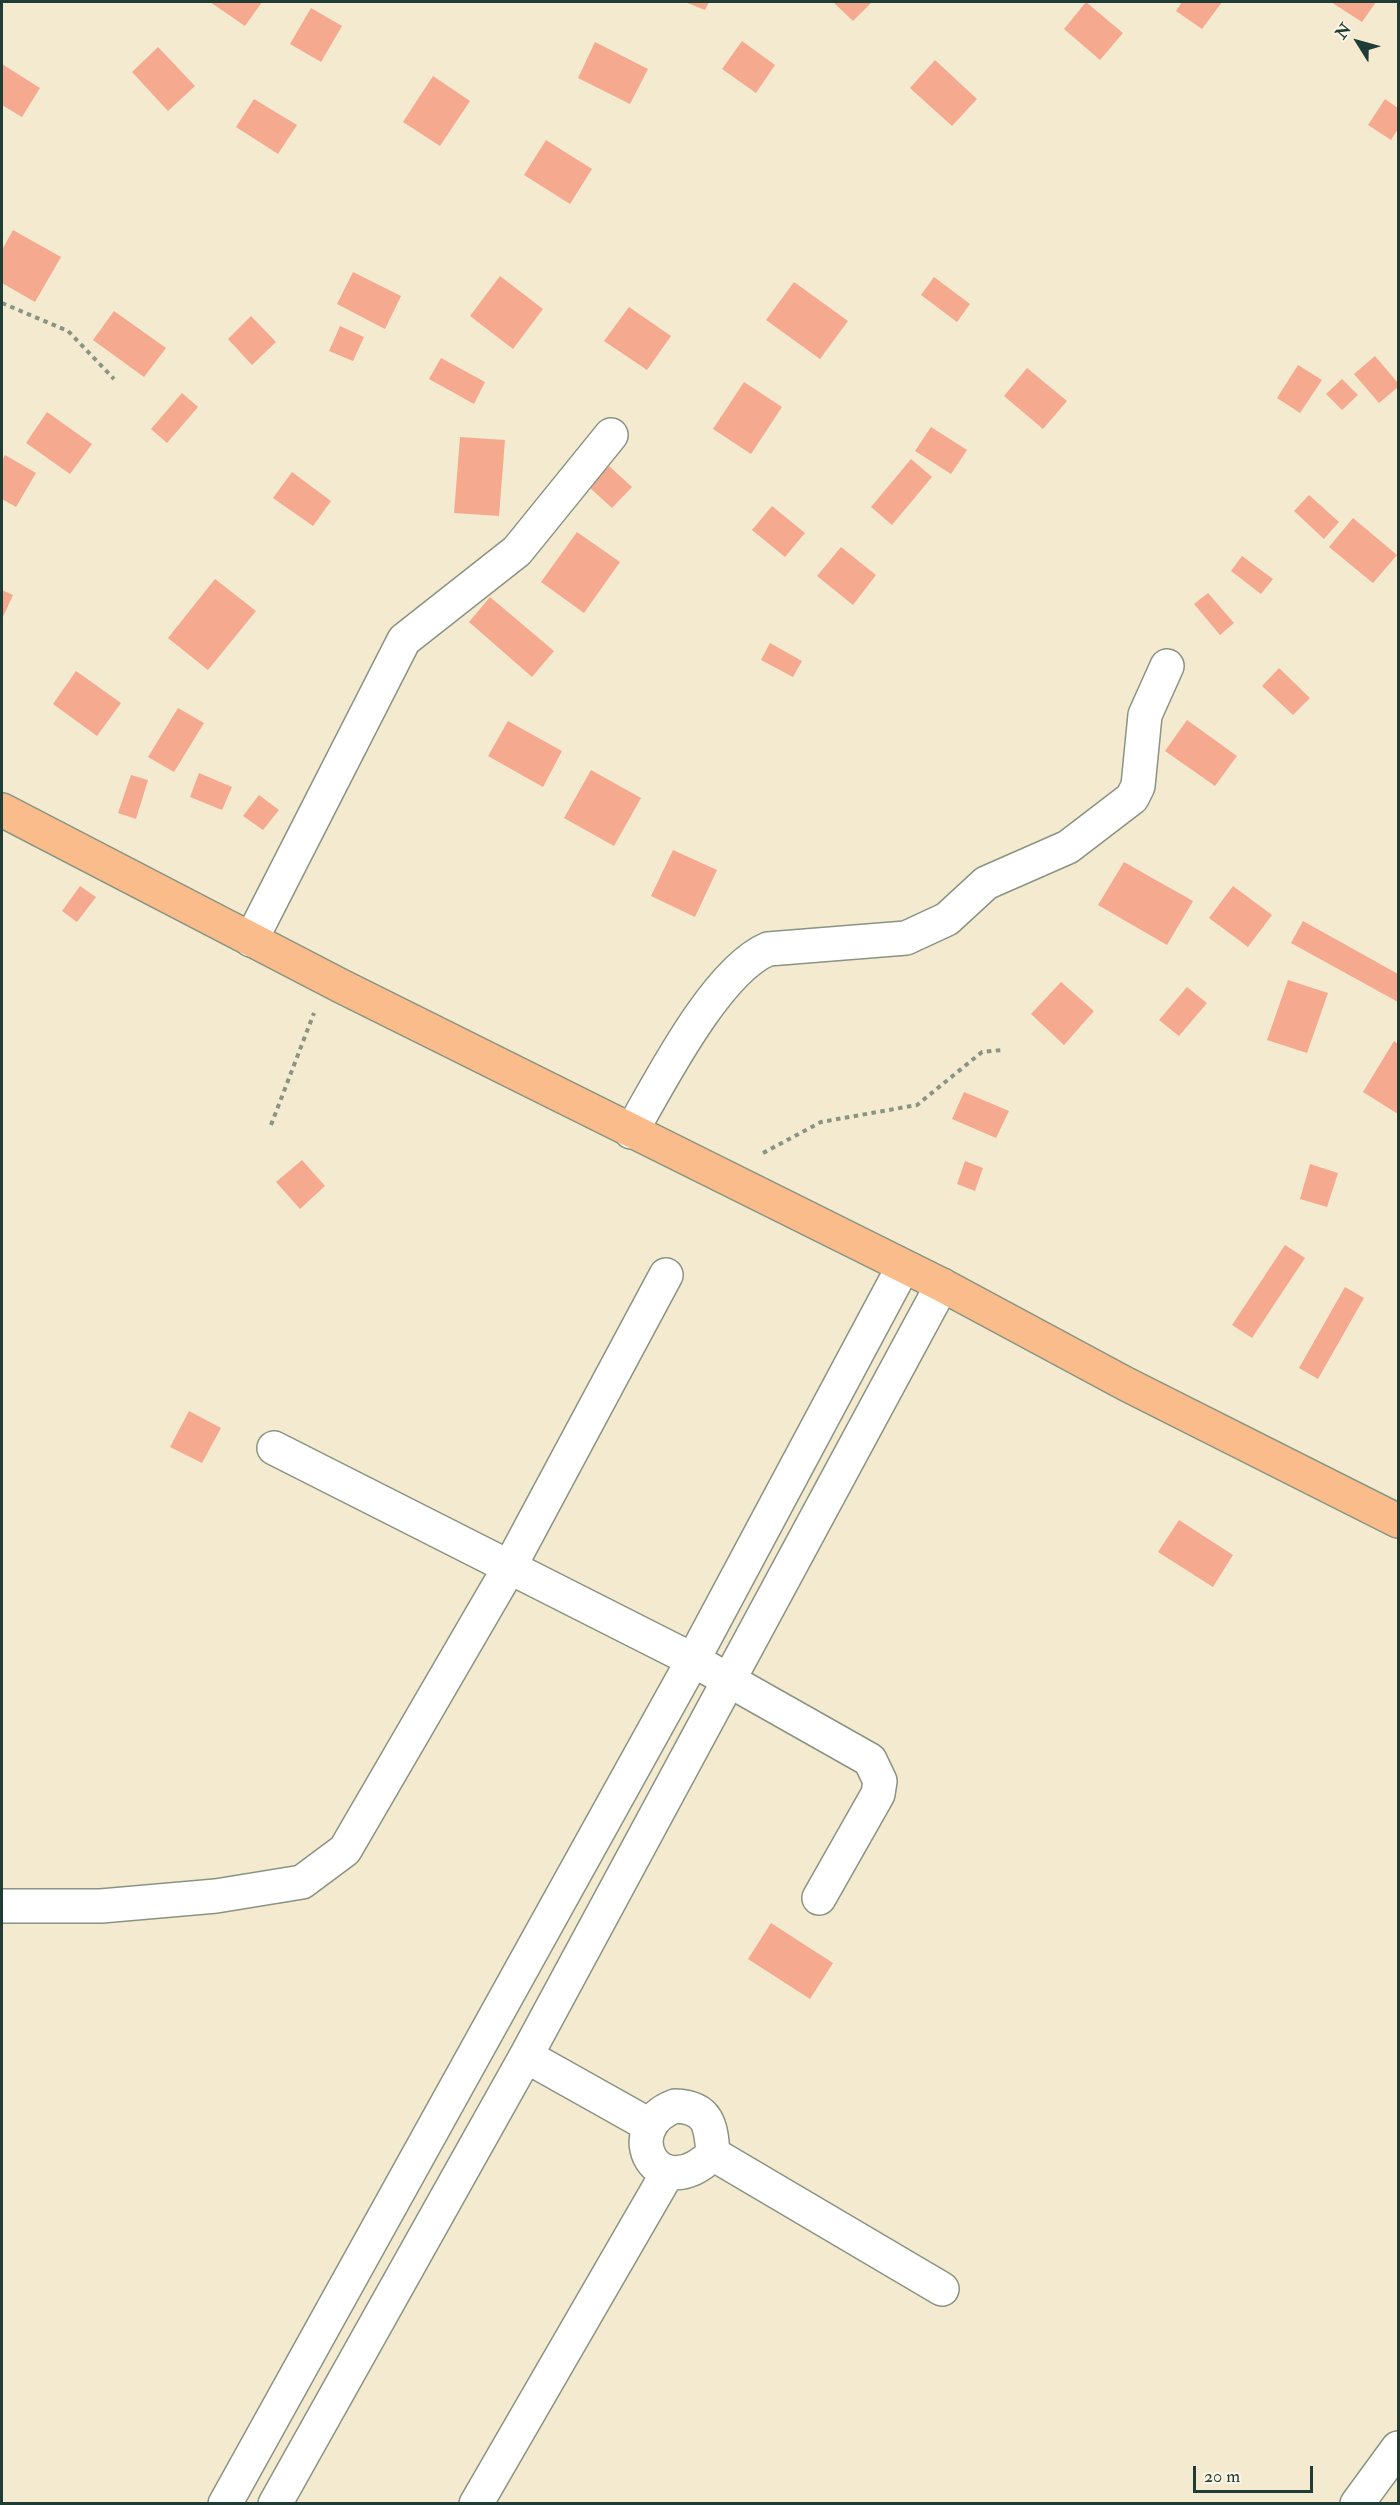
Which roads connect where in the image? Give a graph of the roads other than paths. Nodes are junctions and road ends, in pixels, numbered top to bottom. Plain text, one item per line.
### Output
1 (611, 435) dead end
2 (1167, 666) dead end
3 (2, 810) edge
4 (250, 940) junction
5 (631, 1132) junction
6 (903, 1267) junction
7 (666, 1275) dead end
8 (942, 1285) junction
9 (274, 1448) dead end
10 (1398, 1521) edge
11 (509, 1568) junction
12 (693, 1660) junction
13 (730, 1681) junction
14 (819, 1898) dead end
15 (2, 1906) edge
16 (526, 2056) junction
17 (649, 2125) junction
18 (713, 2154) junction
19 (668, 2172) junction
20 (942, 2289) dead end
21 (336, 2304) junction
22 (376, 2325) junction
23 (1398, 2448) edge
24 (225, 2504) edge
25 (275, 2504) edge
26 (476, 2504) edge
27 (1357, 2504) edge

1 - 4 street
2 - 5 street
3 - 4 main road
4 - 5 main road
5 - 6 main road
6 - 8 main road
6 - 12 street
7 - 11 street
8 - 10 main road
8 - 13 street
9 - 11 street
11 - 12 street
11 - 15 street
12 - 13 street
12 - 21 street
13 - 14 street
13 - 16 street
16 - 17 street
16 - 22 street
17 - 18 street
17 - 19 street
18 - 19 street
18 - 20 street
19 - 26 street
21 - 22 street
21 - 24 street
22 - 25 street
23 - 27 street

